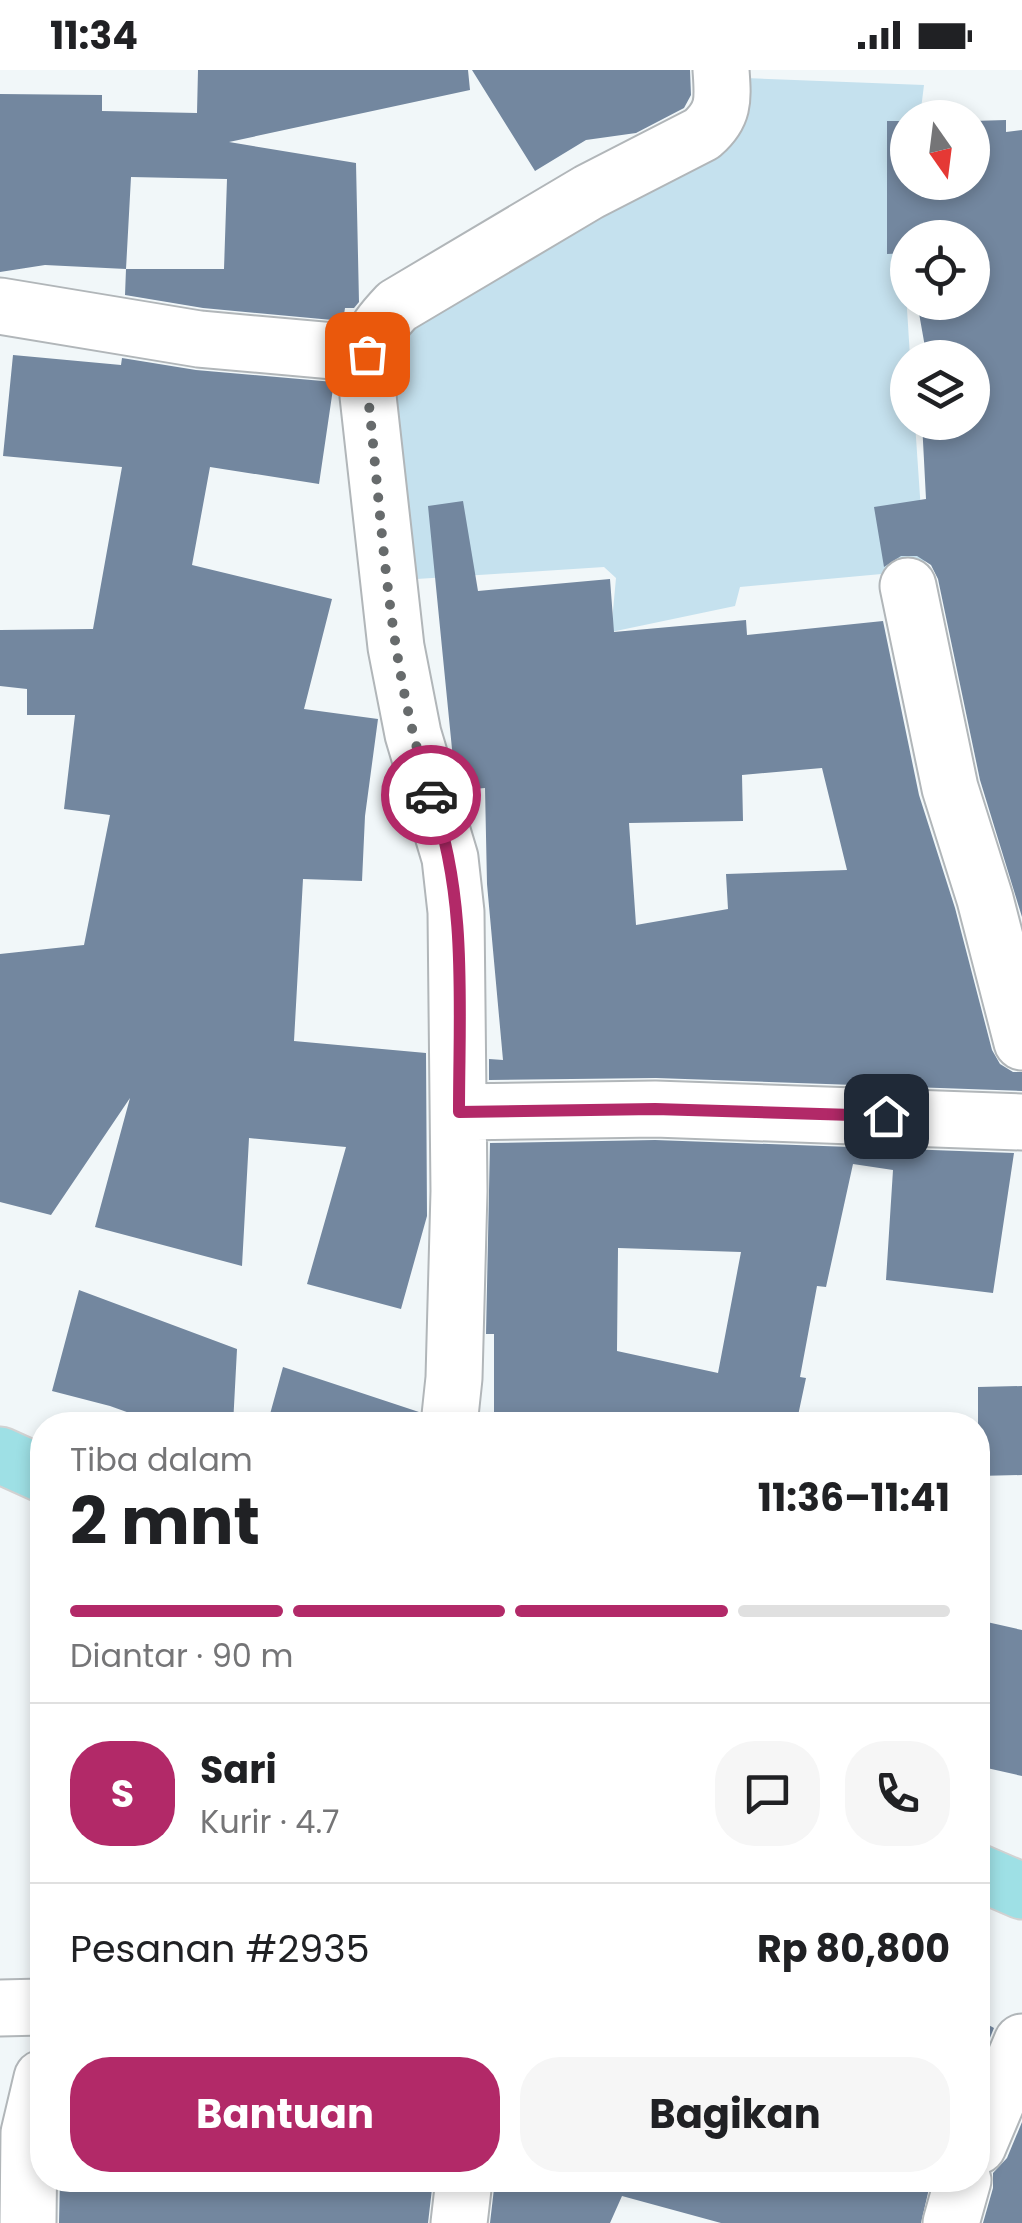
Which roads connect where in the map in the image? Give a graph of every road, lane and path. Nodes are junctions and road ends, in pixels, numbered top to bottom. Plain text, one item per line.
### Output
1 (721, 70) edge
2 (0, 306) edge
3 (367, 354) junction
4 (908, 586) dead end
5 (1022, 1042) edge
6 (459, 1112) junction
7 (1022, 1122) edge
8 (450, 1412) edge
9 (0, 1455) edge
10 (30, 1469) edge
11 (990, 1877) edge
12 (1022, 1891) edge
13 (30, 2007) edge
14 (0, 2008) edge
15 (1022, 2042) edge
16 (990, 2118) edge
17 (30, 2130) edge
18 (463, 2192) edge
19 (960, 2192) edge
20 (28, 2223) edge
21 (459, 2223) edge
22 (951, 2223) edge

1 - 3 street
2 - 3 street
3 - 6 street
4 - 5 street
6 - 7 street
6 - 8 street
9 - 10 main road
11 - 12 main road
13 - 14 street
15 - 16 street
17 - 20 street
18 - 21 street
19 - 22 street

